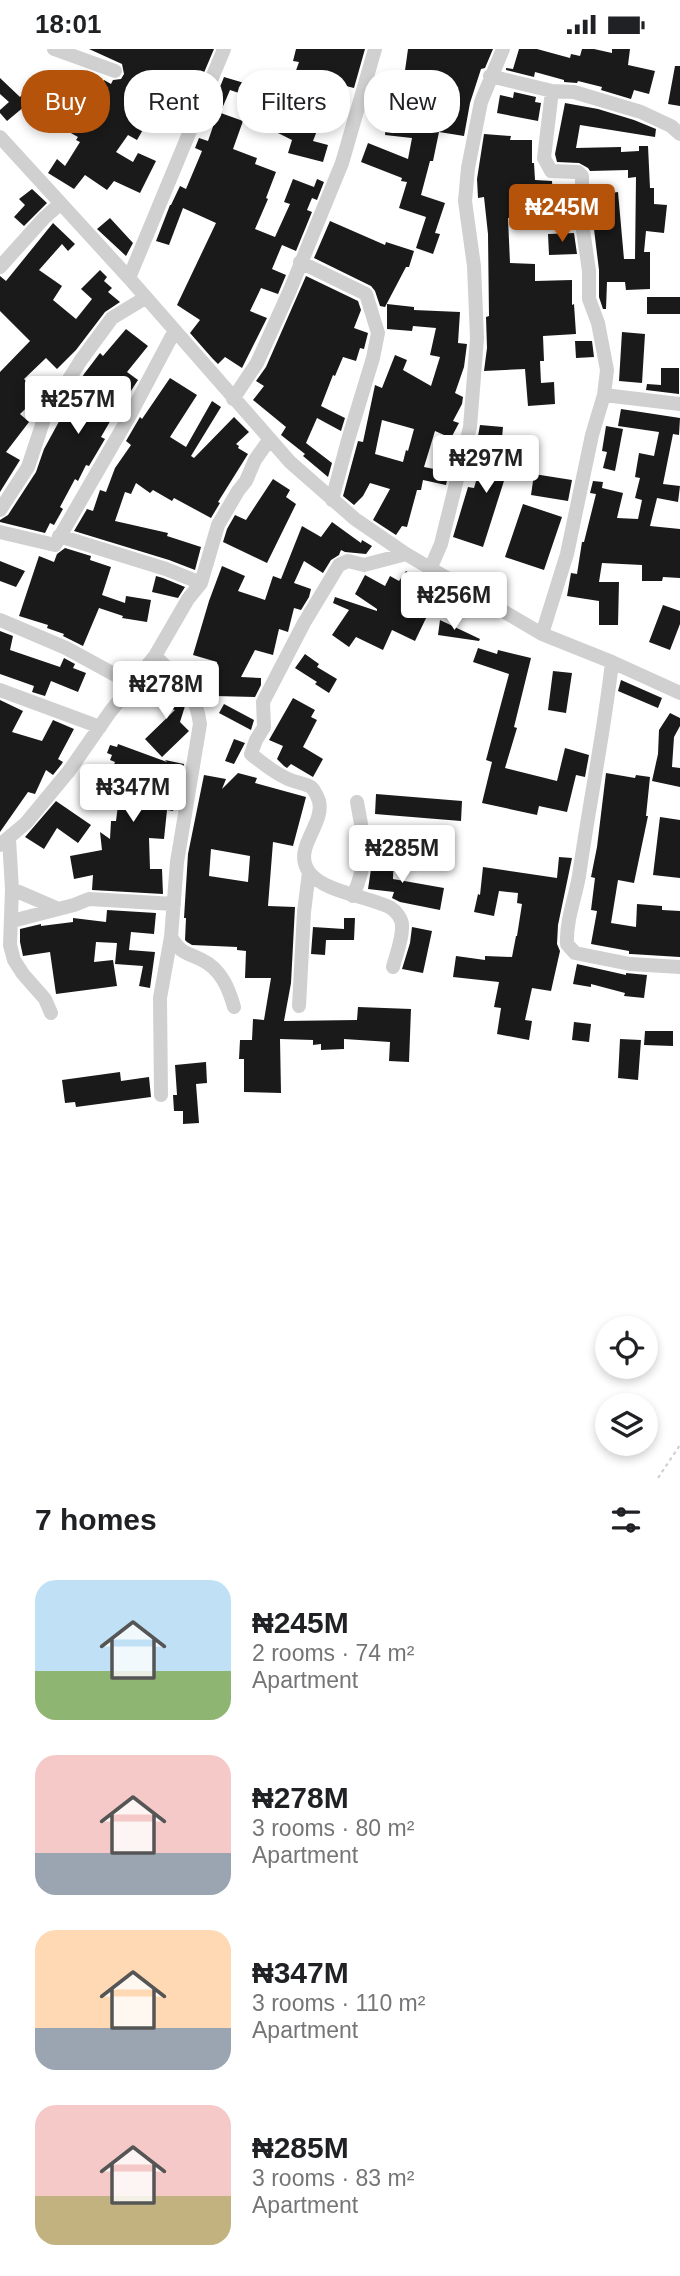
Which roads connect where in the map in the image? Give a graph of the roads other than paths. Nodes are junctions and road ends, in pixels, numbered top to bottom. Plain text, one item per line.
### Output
1 (54, 49) edge
2 (225, 49) edge
3 (375, 49) edge
4 (503, 49) edge
5 (115, 71) dead end
6 (490, 76) junction
7 (552, 91) junction
8 (680, 134) edge
9 (0, 137) edge
10 (60, 204) junction
11 (300, 262) junction
12 (0, 267) edge
13 (129, 278) junction
14 (145, 298) junction
15 (174, 332) junction
16 (604, 395) junction
17 (233, 399) junction
18 (680, 404) edge
19 (269, 439) junction
20 (332, 500) junction
21 (0, 510) edge
22 (0, 532) edge
23 (59, 536) junction
24 (406, 554) junction
25 (431, 567) junction
26 (201, 583) junction
27 (0, 620) edge
28 (542, 634) junction
29 (155, 656) junction
30 (612, 662) junction
31 (132, 684) junction
32 (0, 690) edge
33 (680, 693) edge
34 (100, 727) junction
35 (357, 802) dead end
36 (4, 842) edge
37 (309, 872) junction
38 (12, 889) junction
39 (353, 896) junction
40 (174, 904) junction
41 (56, 908) junction
42 (12, 921) junction
43 (171, 937) junction
44 (393, 967) dead end
45 (680, 967) edge
46 (299, 1006) dead end
47 (234, 1007) dead end
48 (51, 1013) dead end
49 (161, 1095) dead end

1 - 5 street
2 - 13 street
3 - 11 street
4 - 6 street
6 - 7 street
6 - 25 street
7 - 8 street
7 - 16 street
9 - 10 street
10 - 12 street
10 - 13 street
11 - 17 street
11 - 20 street
13 - 14 street
14 - 15 street
14 - 21 street
15 - 17 street
15 - 23 street
16 - 18 street
16 - 28 street
17 - 19 street
19 - 20 street
19 - 26 street
20 - 24 street
22 - 23 street
23 - 26 street
24 - 25 street
24 - 37 street
25 - 28 street
26 - 29 street
27 - 31 street
28 - 30 street
29 - 31 street
29 - 40 street
30 - 33 street
30 - 45 street
31 - 34 street
32 - 34 street
34 - 36 street
35 - 39 street
36 - 38 street
37 - 39 street
37 - 46 street
38 - 41 street
38 - 42 street
39 - 44 street
40 - 41 street
40 - 43 street
41 - 42 street
42 - 48 street
43 - 47 street
43 - 49 street

